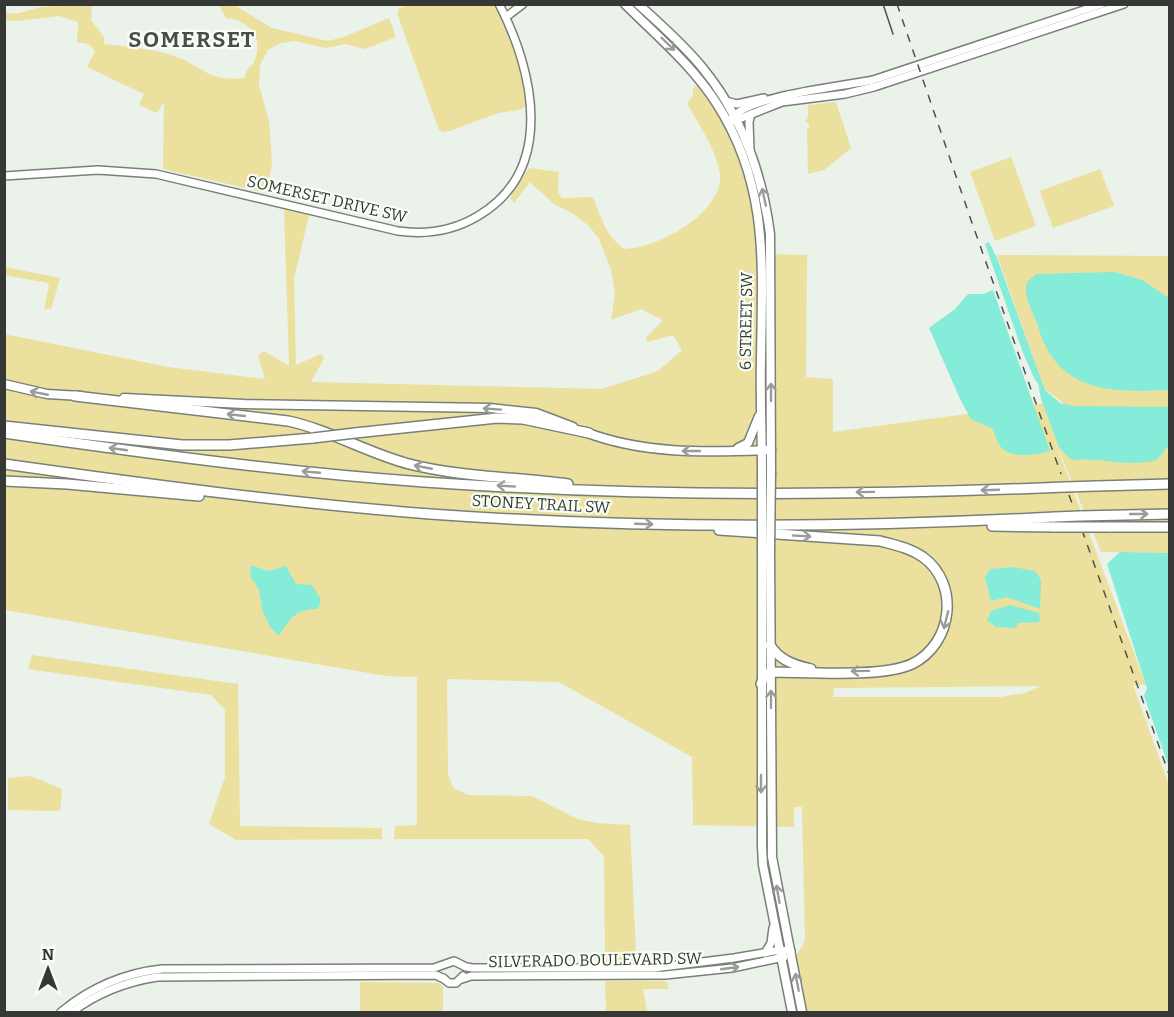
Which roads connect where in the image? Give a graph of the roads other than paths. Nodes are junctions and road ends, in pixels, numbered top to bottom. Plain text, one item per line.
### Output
1 (523, 4) edge
2 (625, 4) edge
3 (638, 4) edge
4 (1102, 4) edge
5 (1124, 4) edge
6 (500, 5) edge
7 (506, 18) junction
8 (919, 68) junction
9 (784, 94) junction
10 (726, 101) junction
11 (751, 114) junction
12 (733, 120) junction
13 (750, 150) junction
14 (4, 176) edge
15 (4, 384) edge
16 (75, 396) junction
17 (761, 404) junction
18 (4, 426) edge
19 (4, 433) edge
20 (589, 433) junction
21 (720, 450) junction
22 (766, 451) junction
23 (4, 464) edge
24 (4, 481) edge
25 (1170, 482) edge
26 (627, 491) junction
27 (251, 497) junction
28 (1170, 514) edge
29 (1055, 522) junction
30 (681, 525) junction
31 (1170, 527) edge
32 (766, 551) junction
33 (770, 645) junction
34 (771, 672) junction
35 (828, 672) junction
36 (761, 684) junction
37 (774, 917) junction
38 (791, 951) junction
39 (765, 953) junction
40 (781, 954) junction
41 (444, 964) junction
42 (462, 965) junction
43 (308, 972) junction
44 (462, 979) junction
45 (444, 980) junction
46 (61, 1012) edge
47 (72, 1012) edge
48 (792, 1012) edge
49 (802, 1012) edge

1 - 7 street
2 -> 12 main road, 6 STREET SW
3 - 10 main road, 6 STREET SW
4 - 8 street
5 - 8 street
6 - 7 street, SOMERSET DRIVE SW
7 - 14 street, SOMERSET DRIVE SW
8 - 9 street
8 - 11 street
9 - 10 street
9 - 12 street
10 - 12 main road, 6 STREET SW
11 - 12 street
11 - 13 street
12 - 13 main road, 6 STREET SW
12 - 17 main road, 6 STREET SW
22 -> 13 main road, 6 STREET SW
16 -> 15 main road
20 -> 16 main road
26 -> 16 highway
17 - 21 main road
17 - 22 main road, 6 STREET SW
18 - 20 highway, bridge
26 -> 19 highway, STONEY TRAIL SW
21 -> 20 main road
21 - 22 main road
22 - 32 main road, 6 STREET SW, bridge
23 - 27 highway, STONEY TRAIL SW
24 - 27 highway
25 -> 26 highway, STONEY TRAIL SW, bridge
27 -> 30 highway, STONEY TRAIL SW
29 -> 28 highway, bridge
29 - 30 highway, STONEY TRAIL SW
29 - 31 highway, bridge
30 -> 35 highway
32 - 33 main road, 6 STREET SW
32 - 36 main road, 6 STREET SW
33 - 34 main road, 6 STREET SW
33 - 35 highway
34 - 35 highway
34 - 36 highway
38 -> 34 main road, 6 STREET SW
36 -> 37 main road, 6 STREET SW
37 - 39 street
37 - 40 main road, 6 STREET SW
38 - 40 street, SILVERADO BOULEVARD SW
49 -> 38 main road, 6 STREET SW
39 - 40 street, SILVERADO BOULEVARD SW
39 - 42 street, SILVERADO BOULEVARD SW
44 -> 40 street, SILVERADO BOULEVARD SW
40 - 48 main road, 6 STREET SW
41 - 42 street
41 - 43 street
41 - 45 street
42 - 44 street
43 - 45 street
43 - 46 street
43 - 47 street
44 - 45 street

